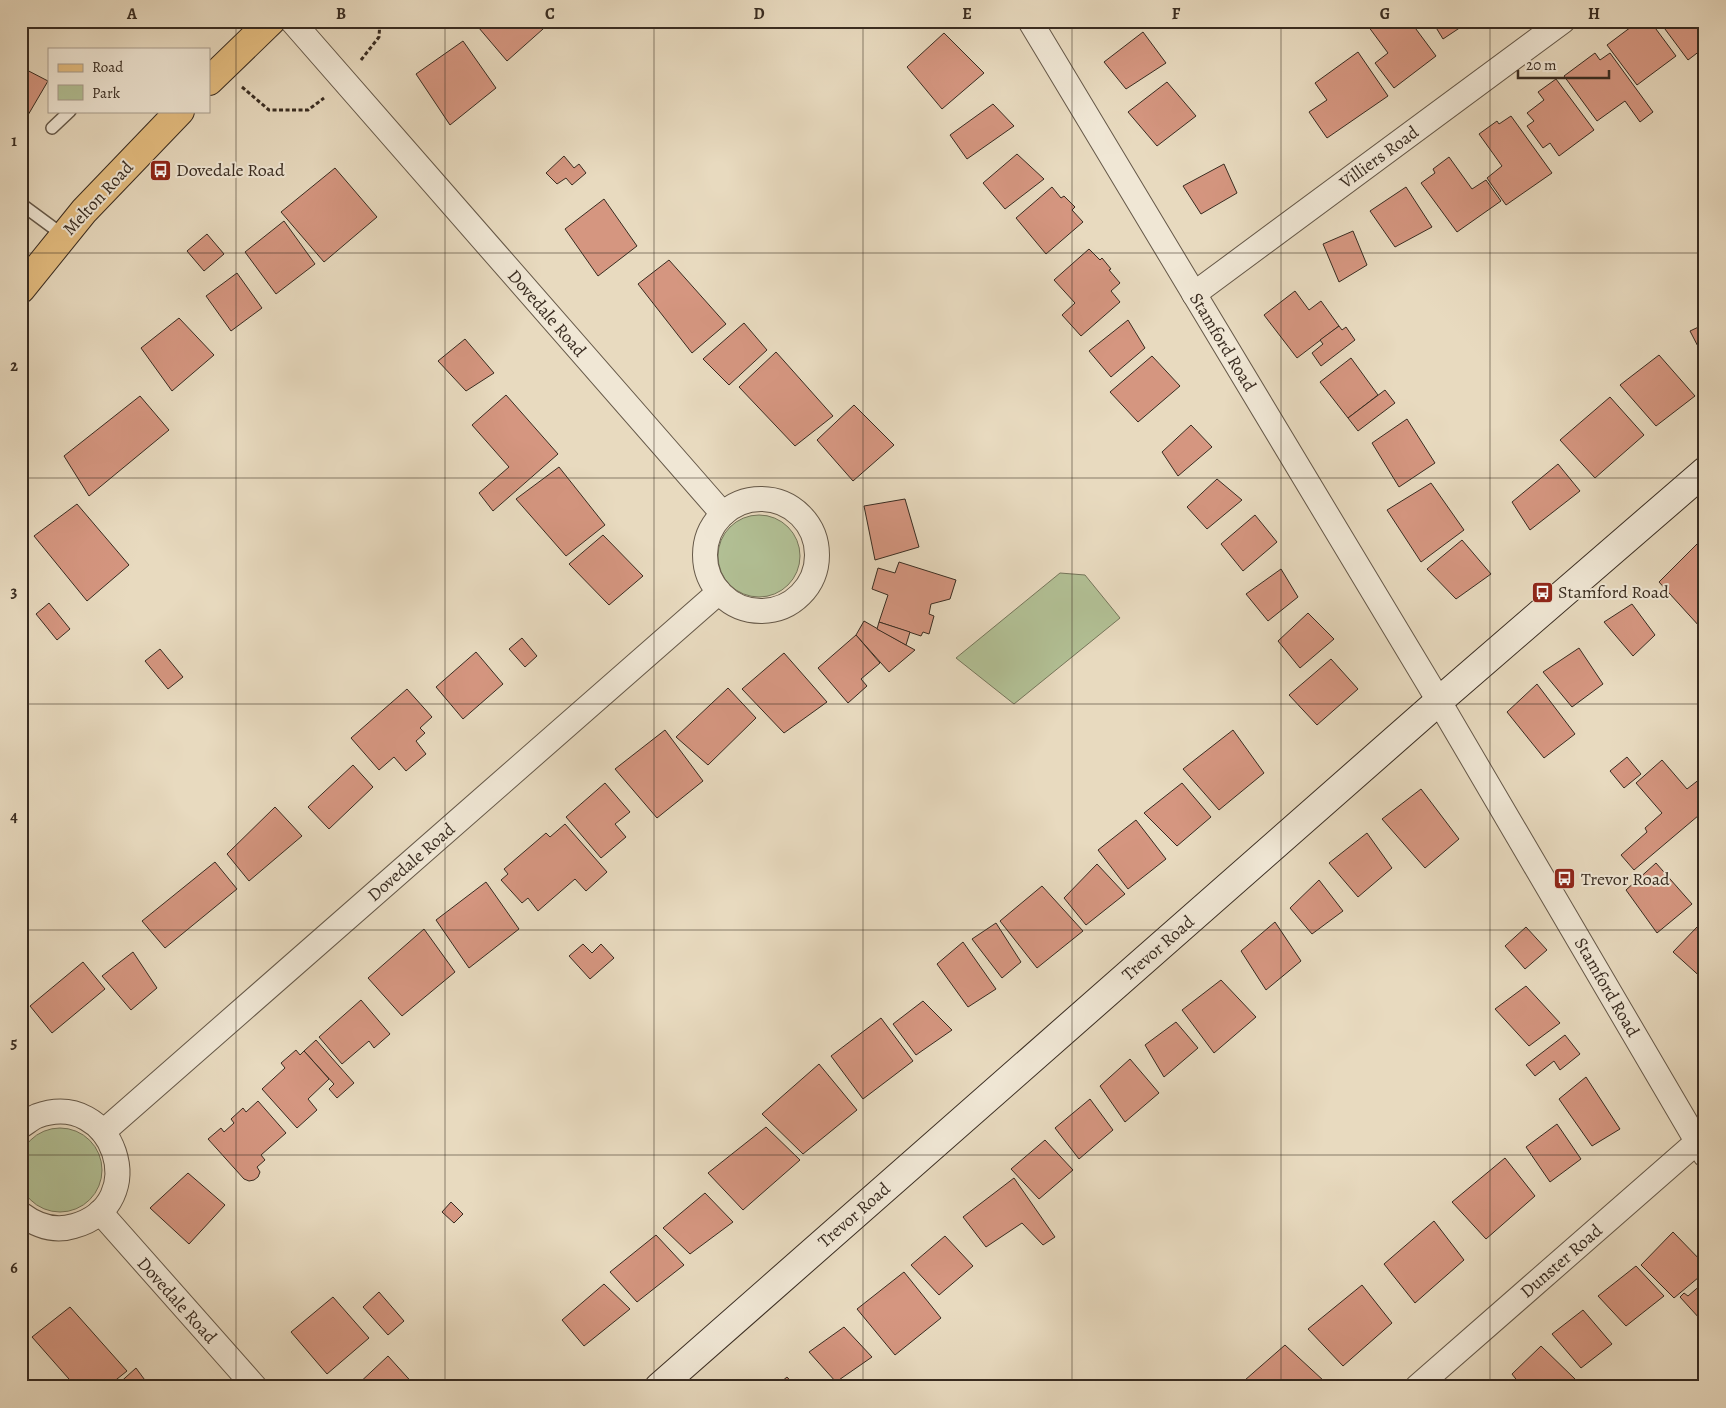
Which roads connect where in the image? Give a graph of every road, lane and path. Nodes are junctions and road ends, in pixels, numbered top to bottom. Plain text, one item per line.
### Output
1 (271, 21) edge
2 (292, 21) edge
3 (1030, 21) edge
4 (1564, 21) edge
5 (210, 80) edge
6 (69, 112) edge
7 (179, 112) edge
8 (52, 128) dead end
9 (21, 204) edge
10 (63, 236) junction
11 (21, 289) edge
12 (1194, 294) junction
13 (1705, 471) edge
14 (723, 514) junction
15 (719, 592) junction
16 (1439, 701) junction
17 (21, 1126) edge
18 (103, 1132) junction
19 (1702, 1144) edge
20 (100, 1212) junction
21 (21, 1214) edge
22 (255, 1387) edge
23 (659, 1387) edge
24 (1417, 1387) edge

1 - 5 main road
2 - 14 street, Dovedale Road
3 - 12 street, Stamford Road
4 - 12 street, Villiers Road
6 - 8 lane
7 - 10 main road, Melton Road
9 - 10 lane
10 - 11 main road, Melton Road
12 - 16 street, Stamford Road
13 - 16 street, Trevor Road
14 - 15 street
14 - 15 street
15 - 18 street, Dovedale Road
16 - 19 street, Stamford Road
16 - 23 street, Trevor Road
17 - 18 street
18 - 20 street
19 - 24 street, Dunster Road
20 - 21 street
20 - 22 street, Dovedale Road

